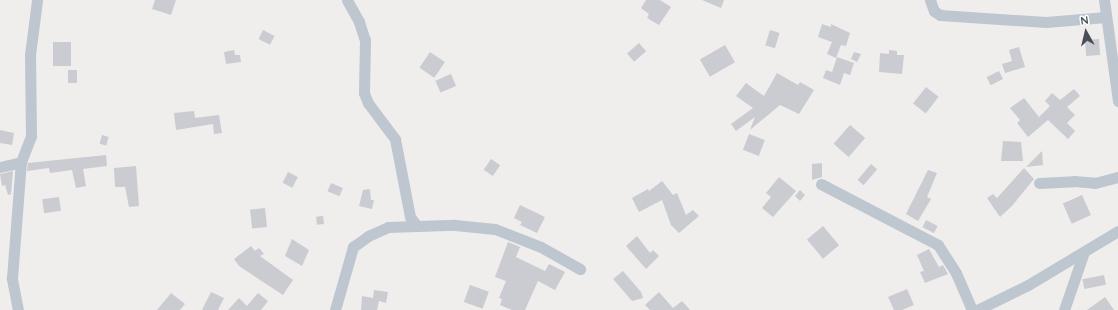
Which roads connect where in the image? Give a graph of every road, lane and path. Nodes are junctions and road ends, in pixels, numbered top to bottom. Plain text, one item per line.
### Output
1 (38, 0) edge
2 (347, 0) edge
3 (930, 0) edge
4 (1104, 0) edge
5 (1106, 17) junction
6 (1118, 101) edge
7 (21, 162) junction
8 (0, 167) edge
9 (1118, 178) edge
10 (1039, 183) dead end
11 (821, 184) dead end
12 (416, 226) junction
13 (1118, 231) edge
14 (1084, 252) junction
15 (580, 269) dead end
16 (18, 310) edge
17 (335, 310) edge
18 (972, 310) edge
19 (977, 310) edge
20 (1064, 310) edge

1 - 7 street
2 - 12 street
3 - 5 street
4 - 5 street
5 - 6 street
7 - 8 street
7 - 16 street
9 - 10 street
11 - 18 street
12 - 15 street
12 - 17 street
13 - 14 street
14 - 19 street
14 - 20 street

